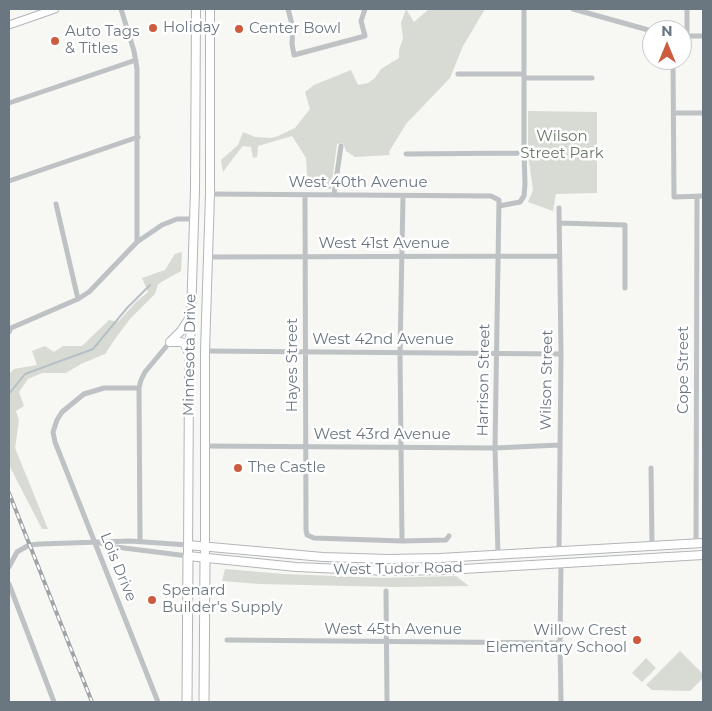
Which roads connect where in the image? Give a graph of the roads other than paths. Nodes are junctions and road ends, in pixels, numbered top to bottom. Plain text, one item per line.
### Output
1 (55, 9) edge
2 (121, 9) edge
3 (196, 9) edge
4 (210, 9) edge
5 (288, 9) edge
6 (365, 9) edge
7 (524, 9) edge
8 (573, 9) edge
9 (9, 25) edge
10 (642, 28) edge
11 (136, 60) junction
12 (673, 70) edge
13 (458, 74) dead end
14 (524, 76) junction
15 (592, 78) dead end
16 (9, 103) edge
17 (674, 113) junction
18 (703, 114) edge
19 (138, 137) junction
20 (341, 146) dead end
21 (524, 153) junction
22 (406, 154) dead end
23 (9, 181) edge
24 (210, 194) junction
25 (334, 194) junction
26 (305, 195) junction
27 (403, 196) junction
28 (700, 196) edge
29 (56, 204) dead end
30 (500, 206) junction
31 (559, 208) dead end
32 (194, 219) junction
33 (560, 223) junction
34 (137, 242) junction
35 (498, 256) junction
36 (560, 256) junction
37 (208, 257) junction
38 (305, 257) junction
39 (402, 257) junction
40 (625, 288) dead end
41 (78, 299) junction
42 (190, 317) junction
43 (10, 327) edge
44 (170, 342) junction
45 (205, 351) junction
46 (305, 352) junction
47 (400, 353) junction
48 (498, 353) junction
49 (189, 354) junction
50 (561, 354) junction
51 (139, 388) junction
52 (559, 445) junction
53 (205, 446) junction
54 (306, 447) junction
55 (401, 447) junction
56 (496, 448) junction
57 (651, 468) dead end
58 (449, 536) dead end
59 (140, 541) junction
60 (402, 541) junction
61 (95, 542) junction
62 (699, 543) edge
63 (188, 545) junction
64 (205, 546) junction
65 (652, 546) junction
66 (619, 548) junction
67 (559, 551) junction
68 (498, 555) junction
69 (703, 555) edge
70 (188, 556) junction
71 (10, 558) edge
72 (204, 558) junction
73 (561, 562) junction
74 (501, 566) junction
75 (9, 567) edge
76 (9, 584) edge
77 (386, 591) dead end
78 (226, 640) dead end
79 (386, 642) junction
80 (560, 643) junction
81 (54, 702) edge
82 (158, 702) edge
83 (187, 702) edge
84 (204, 702) edge
85 (387, 702) edge
86 (561, 702) edge

1 - 9 main road
2 - 11 street
3 - 32 main road, Minnesota Drive
4 - 24 main road, Minnesota Drive
5 - 6 street
7 - 14 street
8 - 10 street
11 - 16 street
11 - 19 street
12 - 17 street
13 - 14 street
14 - 15 street
14 - 21 street
17 - 18 street
17 - 28 street
19 - 23 street
19 - 34 street
20 - 25 street
21 - 22 street
21 - 30 street
24 - 26 street, West 40th Avenue
24 - 37 main road, Minnesota Drive
25 - 26 street, West 40th Avenue
25 - 27 street, West 40th Avenue
26 - 38 street, Hayes Street
27 - 30 street, West 40th Avenue
27 - 39 street
28 - 62 street, Cope Street
29 - 41 street
30 - 35 street, Harrison Street
31 - 33 street, Wilson Street
32 - 34 street
32 - 42 main road, Minnesota Drive
33 - 36 street, Wilson Street
33 - 40 street
34 - 41 street
35 - 36 street, West 41st Avenue
35 - 39 street, West 41st Avenue
35 - 48 street, Harrison Street
36 - 50 street, Wilson Street
37 - 38 street, West 41st Avenue
37 - 45 main road, Minnesota Drive
38 - 39 street, West 41st Avenue
38 - 46 street, Hayes Street
39 - 47 street
41 - 43 street
42 - 44 main road
42 - 49 main road, Minnesota Drive
44 - 49 main road
44 - 51 street
45 - 46 street, West 42nd Avenue
45 - 53 main road, Minnesota Drive
46 - 47 street, West 42nd Avenue
46 - 54 street, Hayes Street
47 - 48 street, West 42nd Avenue
47 - 55 street
48 - 50 street, West 42nd Avenue
48 - 56 street, Harrison Street
49 - 63 main road, Minnesota Drive
50 - 52 street, Wilson Street
51 - 59 street
51 - 61 street, Lois Drive
52 - 56 street, West 43rd Avenue
52 - 67 street, Wilson Street
53 - 54 street, West 43rd Avenue
53 - 64 main road, Minnesota Drive
54 - 55 street, West 43rd Avenue
54 - 60 street, Hayes Street
55 - 56 street, West 43rd Avenue
55 - 60 street
56 - 68 street, Harrison Street
57 - 65 street
58 - 60 street
59 - 61 street, West Tudor Road
59 - 63 street, West Tudor Road
61 - 70 street, West Tudor Road
61 - 71 street, West Tudor Road
61 - 82 street, Lois Drive
62 - 65 main road, West Tudor Road
63 - 64 main road, West Tudor Road
63 - 70 main road, Minnesota Drive
64 - 68 main road, West Tudor Road
64 - 72 main road, Minnesota Drive
65 - 66 main road, West Tudor Road
66 - 67 main road, West Tudor Road
66 - 73 main road
67 - 68 main road, West Tudor Road
67 - 74 main road
69 - 73 main road, West Tudor Road
70 - 72 main road, West Tudor Road
70 - 83 highway, Minnesota Drive
71 - 75 street
72 - 74 main road, West Tudor Road
72 - 84 highway, Minnesota Drive
73 - 74 main road, West Tudor Road
73 - 80 street
76 - 81 street
77 - 79 street
78 - 79 street, West 45th Avenue
79 - 80 street, West 45th Avenue
79 - 85 street
80 - 86 street

